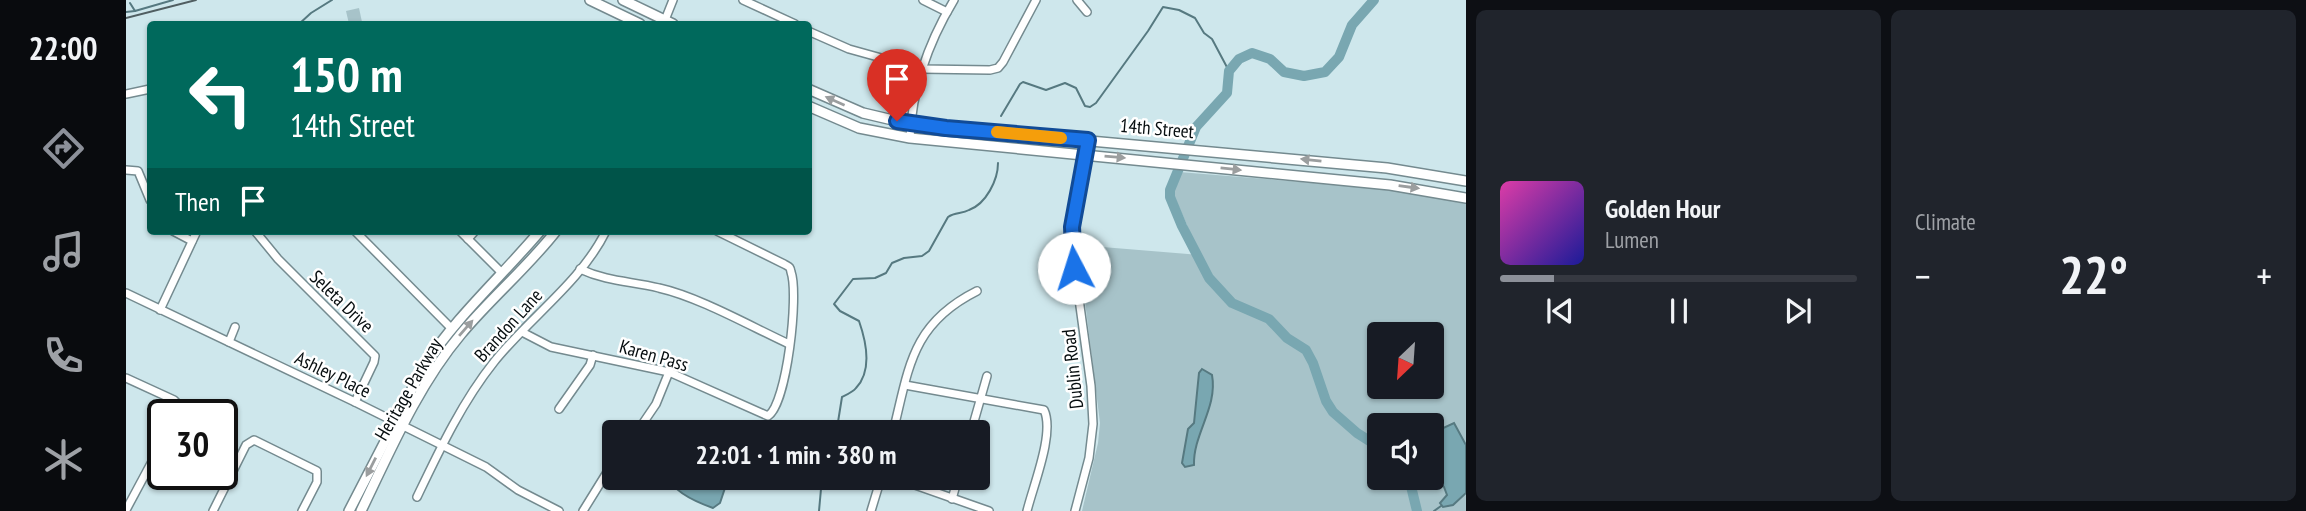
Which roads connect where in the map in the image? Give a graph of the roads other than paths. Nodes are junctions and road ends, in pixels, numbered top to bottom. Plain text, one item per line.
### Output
1 (590, 0) edge
2 (623, 0) edge
3 (673, 0) edge
4 (743, 0) edge
5 (923, 0) edge
6 (954, 0) edge
7 (1036, 0) edge
8 (1077, 0) edge
9 (947, 12) junction
10 (1087, 12) dead end
11 (634, 21) edge
12 (662, 21) edge
13 (667, 21) edge
14 (789, 21) edge
15 (812, 33) edge
16 (921, 69) junction
17 (147, 90) edge
18 (812, 91) edge
19 (126, 94) edge
20 (812, 108) edge
21 (911, 122) junction
22 (910, 138) junction
23 (1088, 140) junction
24 (1085, 155) junction
25 (126, 170) edge
26 (1466, 181) edge
27 (147, 192) edge
28 (1466, 198) edge
29 (181, 235) edge
30 (195, 235) edge
31 (258, 235) edge
32 (359, 235) edge
33 (464, 235) edge
34 (472, 235) edge
35 (536, 235) edge
36 (553, 235) edge
37 (603, 235) edge
38 (725, 235) edge
39 (468, 239) junction
40 (192, 241) junction
41 (580, 268) junction
42 (502, 273) junction
43 (976, 291) dead end
44 (126, 293) edge
45 (160, 310) junction
46 (235, 327) dead end
47 (451, 328) junction
48 (522, 332) junction
49 (229, 342) junction
50 (789, 344) junction
51 (593, 355) junction
52 (669, 372) junction
53 (987, 376) dead end
54 (126, 377) edge
55 (905, 385) junction
56 (172, 399) edge
57 (980, 399) junction
58 (355, 402) junction
59 (559, 409) dead end
60 (645, 420) edge
61 (896, 420) edge
62 (974, 420) edge
63 (399, 425) junction
64 (442, 446) junction
65 (147, 471) edge
66 (602, 480) edge
67 (877, 490) edge
68 (928, 490) edge
69 (955, 490) edge
70 (417, 497) dead end
71 (952, 499) junction
72 (126, 510) edge
73 (213, 511) edge
74 (302, 511) edge
75 (349, 511) edge
76 (361, 511) edge
77 (559, 511) edge
78 (583, 511) edge
79 (871, 511) edge
80 (989, 511) edge
81 (1027, 511) edge
82 (1075, 511) edge

1 - 11 main road
2 - 12 main road
3 - 13 street
4 - 14 street
5 - 9 street
6 - 9 street
7 - 16 street
8 - 10 street
9 - 16 street
15 - 16 street
16 - 21 street
17 - 19 street
21 -> 18 main road, 14th Street
20 - 22 main road, 14th Street
21 - 22 street
21 - 23 main road, 14th Street
22 - 24 main road, 14th Street
23 - 24 street, Dublin Road
26 -> 23 main road, 14th Street
24 -> 28 main road, 14th Street
24 - 82 street, Dublin Road
25 - 27 street
29 - 40 street
30 - 40 street
31 - 58 street, Seleta Drive
32 - 47 street
33 - 39 street
34 - 39 street
35 - 42 main road, Heritage Parkway
63 -> 36 main road, Heritage Parkway
37 - 41 street, Brandon Lane
38 - 50 street
39 - 42 street
40 - 45 street
41 - 48 street, Brandon Lane
41 - 50 street
42 - 47 main road, Heritage Parkway
43 - 55 street
44 - 45 street, Ashley Place
45 - 49 street, Ashley Place
46 - 49 street
47 - 63 main road, Heritage Parkway
48 - 51 street, Karen Pass
48 - 64 street, Brandon Lane
49 - 58 street, Ashley Place
50 - 52 street, Karen Pass
51 - 52 street, Karen Pass
51 - 59 street
52 - 60 street
53 - 57 street
54 - 56 street
55 - 57 street
55 - 61 street
57 - 62 street
57 - 81 street
58 - 63 street, Ashley Place
63 - 64 street, Ashley Place
63 -> 75 main road, Heritage Parkway
63 - 76 main road, Heritage Parkway
64 - 70 street, Brandon Lane
64 - 77 street, Ashley Place
65 - 72 street
66 - 78 street
67 - 79 street
68 - 71 street
69 - 71 street
71 - 80 street
73 - 74 street

